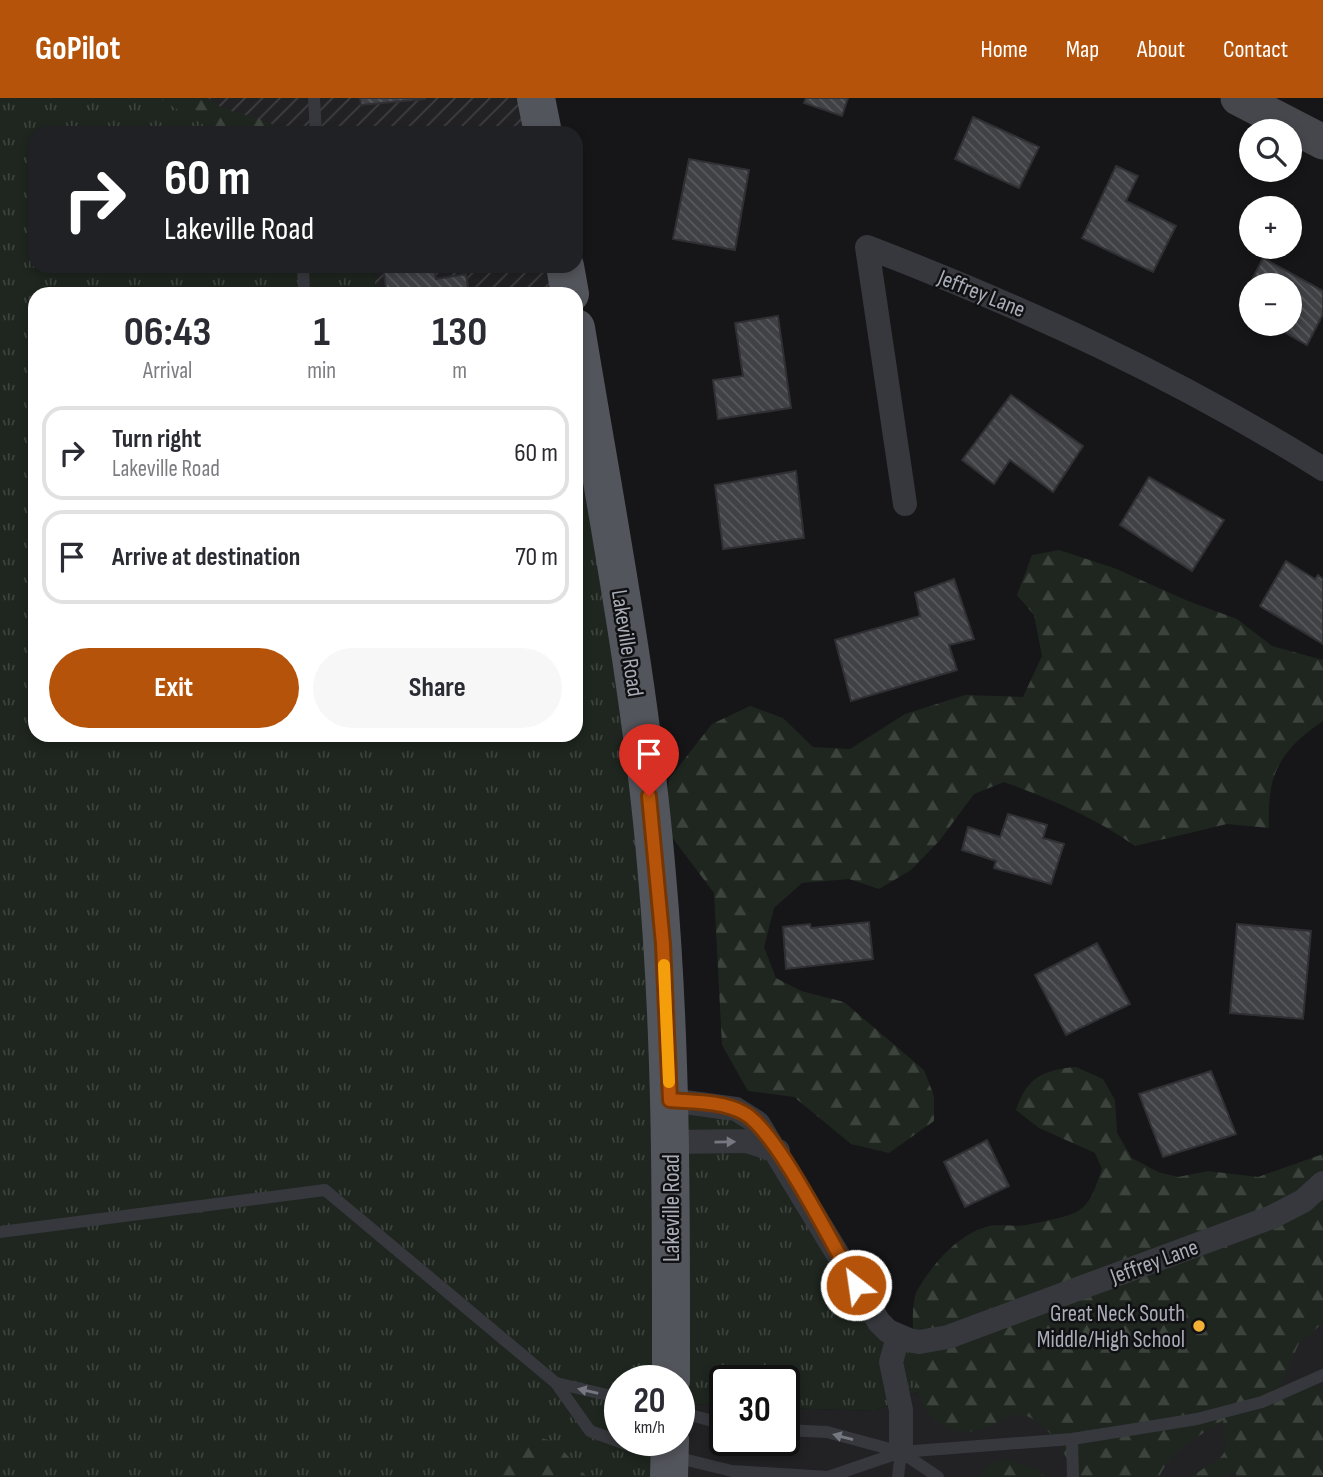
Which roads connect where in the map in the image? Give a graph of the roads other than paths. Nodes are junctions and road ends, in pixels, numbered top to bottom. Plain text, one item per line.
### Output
1 (314, 98) edge
2 (536, 98) edge
3 (1238, 98) edge
4 (318, 126) edge
5 (542, 126) edge
6 (1323, 142) edge
7 (583, 372) edge
8 (1323, 469) edge
9 (905, 504) dead end
10 (670, 1100) junction
11 (670, 1142) junction
12 (778, 1151) junction
13 (1323, 1182) edge
14 (0, 1232) edge
15 (898, 1337) junction
16 (671, 1365) edge
17 (1323, 1375) edge
18 (556, 1383) junction
19 (604, 1394) edge
20 (800, 1431) edge
21 (1072, 1439) junction
22 (901, 1452) junction
23 (670, 1458) edge
24 (898, 1477) edge
25 (938, 1477) edge
26 (1073, 1477) edge

1 - 4 lane
2 - 5 main road
3 - 6 main road
7 - 10 main road, Lakeville Road
8 - 9 street, Jeffrey Lane
10 - 11 main road, Lakeville Road
10 - 12 street
11 -> 12 street
11 - 16 main road, Lakeville Road
12 - 15 street
13 - 15 street, Jeffrey Lane
14 - 18 lane
15 - 22 street
17 - 21 lane
19 -> 18 lane
18 - 23 lane
22 -> 20 lane
21 - 22 lane
21 - 26 lane
22 - 23 lane
22 - 24 lane
22 - 25 lane

